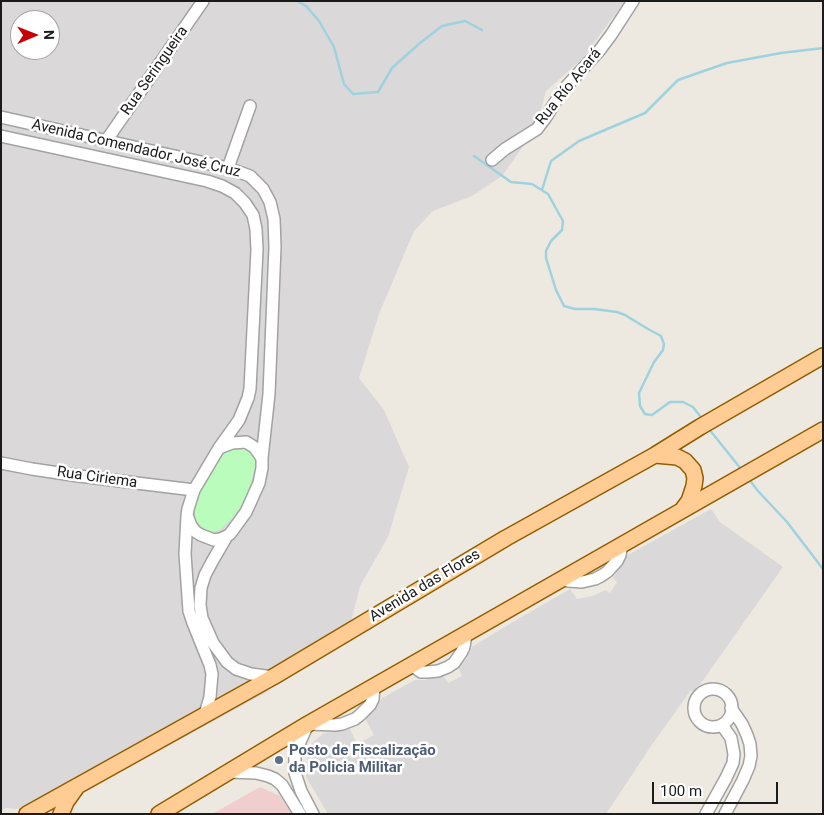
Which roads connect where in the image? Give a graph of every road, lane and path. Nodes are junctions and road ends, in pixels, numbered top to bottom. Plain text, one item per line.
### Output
1 (203, 1) edge
2 (633, 1) edge
3 (250, 106) dead end
4 (1, 117) edge
5 (1, 136) edge
6 (106, 141) junction
7 (492, 160) dead end
8 (228, 168) junction
9 (823, 356) edge
10 (823, 430) edge
11 (219, 448) junction
12 (655, 455) junction
13 (262, 458) junction
14 (2, 464) edge
15 (194, 490) junction
16 (683, 509) junction
17 (187, 515) junction
18 (227, 536) junction
19 (273, 677) junction
20 (731, 708) junction
21 (204, 714) junction
22 (308, 724) junction
23 (722, 724) junction
24 (229, 772) junction
25 (81, 783) junction
26 (26, 814) edge
27 (61, 814) edge
28 (159, 814) edge
29 (300, 814) edge
30 (313, 814) edge
31 (706, 814) edge
32 (725, 814) edge

1 - 6 street, Rua Seringueira
2 - 7 street, Rua Río Acará
3 - 8 street
4 - 6 street, Avenida Comendador José Cruz
5 - 11 street, Avenida Comendador José Cruz
6 - 8 street, Avenida Comendador José Cruz
8 - 13 street, Avenida Comendador José Cruz
9 - 12 main road, Avenida das Flores
10 - 16 main road
11 - 13 street
11 - 15 street, Avenida Comendador José Cruz
12 - 16 main road
12 - 19 main road, Avenida das Flores
13 - 18 street, Avenida Comendador José Cruz
14 - 15 street, Rua Ciriema
15 - 17 street, Avenida Comendador José Cruz
16 - 22 main road
17 - 18 street
17 - 21 street
18 - 19 street
19 - 21 main road, Avenida das Flores
20 - 23 street
20 - 23 street
20 - 32 street
21 - 25 main road, Avenida das Flores
22 - 24 main road
22 - 30 street
23 - 31 street
24 - 28 main road
24 - 29 street
25 - 26 main road, Avenida das Flores
25 - 27 main road

